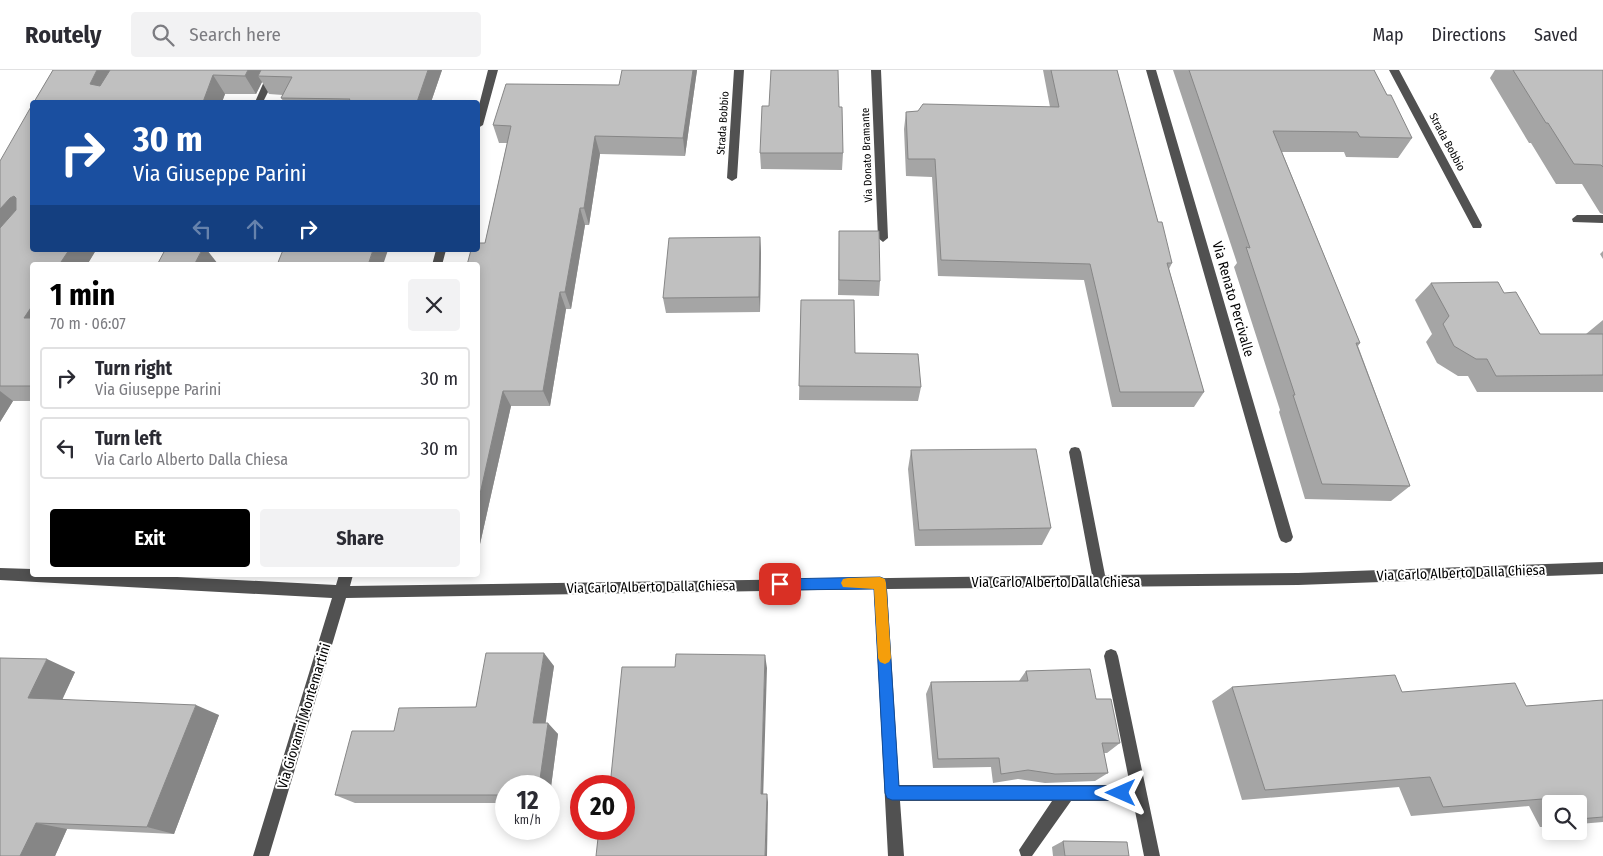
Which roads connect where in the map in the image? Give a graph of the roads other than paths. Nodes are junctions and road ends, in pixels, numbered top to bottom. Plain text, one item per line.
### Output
1 (274, 70) edge
2 (493, 70) edge
3 (739, 70) edge
4 (876, 70) edge
5 (1151, 70) edge
6 (1394, 70) edge
7 (259, 100) edge
8 (480, 118) edge
9 (732, 178) dead end
10 (1577, 219) dead end
11 (1603, 219) edge
12 (1477, 225) dead end
13 (883, 238) dead end
14 (1075, 452) dead end
15 (1286, 537) dead end
16 (1603, 568) edge
17 (0, 574) edge
18 (30, 576) edge
19 (57, 577) edge
20 (345, 577) edge
21 (1100, 581) junction
22 (880, 583) junction
23 (341, 592) junction
24 (1111, 656) dead end
25 (892, 793) junction
26 (1067, 793) junction
27 (1139, 793) junction
28 (1027, 850) dead end
29 (261, 856) edge
30 (896, 856) edge
31 (1152, 856) edge

1 - 7 street
2 - 8 street
3 - 9 street, Strada Bobbio
4 - 13 street, Via Donato Bramante
5 - 15 street, Via Renato Percivalle
6 - 12 street, Strada Bobbio
10 - 11 street
14 - 21 street
16 - 21 street, Via Carlo Alberto Dalla Chiesa
17 - 18 street, Via Carlo Alberto Dalla Chiesa
19 - 23 street, Via Carlo Alberto Dalla Chiesa
20 - 23 street, Via Giovanni Montemartini
21 - 22 street, Via Carlo Alberto Dalla Chiesa
22 - 23 street, Via Carlo Alberto Dalla Chiesa
22 - 25 street
23 - 29 street, Via Giovanni Montemartini
24 - 27 street
25 - 26 street
25 - 30 street
26 - 27 street
26 - 28 street
27 - 31 street

